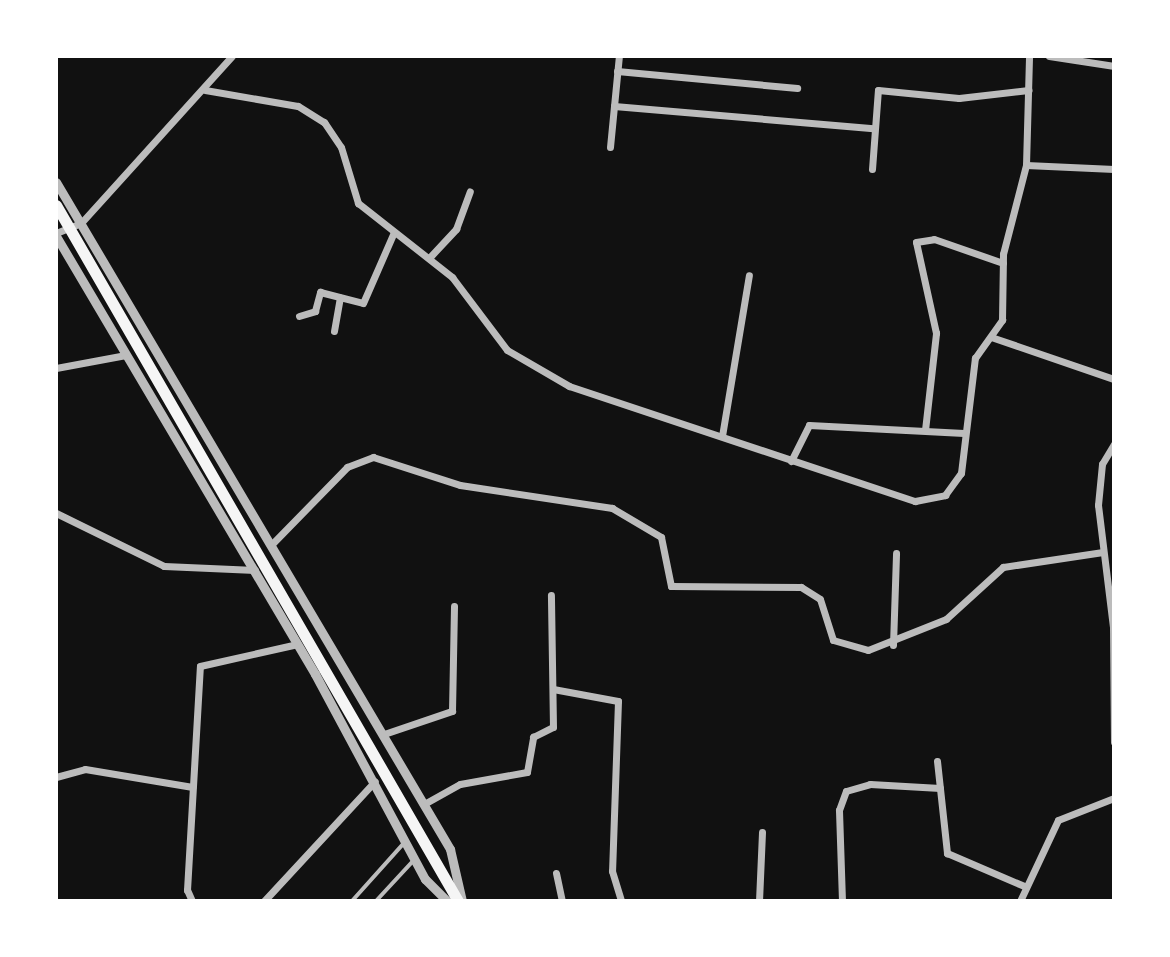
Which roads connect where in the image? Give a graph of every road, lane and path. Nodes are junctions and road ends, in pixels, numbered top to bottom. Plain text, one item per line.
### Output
1 (619, 56) edge
2 (1029, 56) edge
3 (1049, 56) edge
4 (231, 57) edge
5 (1114, 66) edge
6 (617, 71) junction
7 (797, 88) dead end
8 (205, 90) junction
9 (1029, 90) junction
10 (614, 106) junction
11 (873, 128) junction
12 (610, 147) dead end
13 (1026, 165) junction
14 (872, 169) dead end
15 (1114, 169) edge
16 (56, 182) edge
17 (470, 191) dead end
18 (56, 205) edge
19 (467, 208) junction
20 (479, 208) dead end
21 (81, 223) junction
22 (394, 232) junction
23 (56, 234) edge
24 (429, 258) junction
25 (1003, 263) junction
26 (749, 275) dead end
27 (340, 298) junction
28 (299, 316) dead end
29 (334, 331) dead end
30 (991, 337) junction
31 (126, 355) junction
32 (56, 368) edge
33 (1114, 379) edge
34 (925, 430) junction
35 (964, 433) junction
36 (722, 436) junction
37 (1114, 444) edge
38 (791, 461) junction
39 (56, 513) edge
40 (269, 542) junction
41 (1103, 552) junction
42 (896, 553) dead end
43 (255, 570) junction
44 (551, 595) dead end
45 (454, 606) dead end
46 (298, 644) junction
47 (893, 645) junction
48 (1114, 662) edge
49 (553, 689) junction
50 (384, 734) junction
51 (1114, 742) edge
52 (937, 761) dead end
53 (56, 777) edge
54 (375, 781) junction
55 (192, 787) junction
56 (940, 788) junction
57 (1114, 798) edge
58 (424, 804) junction
59 (762, 832) dead end
60 (407, 840) junction
61 (415, 858) junction
62 (556, 873) dead end
63 (1024, 886) junction
64 (192, 901) edge
65 (264, 901) edge
66 (352, 901) edge
67 (376, 901) edge
68 (447, 901) edge
69 (460, 901) edge
70 (562, 901) edge
71 (621, 901) edge
72 (759, 901) edge
73 (842, 901) edge
74 (1020, 901) edge

1 - 6 street
2 - 9 street
3 - 5 street
4 - 8 street
6 - 7 street
6 - 10 street
8 - 21 street
8 - 22 street
9 - 11 street
9 - 13 street
10 - 11 street
10 - 12 street
11 - 14 street
13 - 15 street
13 - 25 street
16 - 21 street
17 - 19 street
18 - 69 main road
19 - 20 street
19 - 24 street
21 - 23 street
21 - 40 street
22 - 24 street
22 - 27 street
23 - 31 street
24 - 36 street
25 - 30 street
25 - 34 street
26 - 36 street
27 - 28 street
27 - 29 street
30 - 33 street
30 - 35 street
31 - 32 street
31 - 43 street
34 - 35 street
34 - 38 street
35 - 38 street
36 - 38 street
37 - 41 street
39 - 43 street
40 - 47 street
40 - 50 street
41 - 47 street
41 - 48 street
42 - 47 street
43 - 46 street
44 - 49 street
45 - 50 street
46 - 54 street
46 - 55 street
48 - 51 street
49 - 58 street
49 - 71 street
50 - 58 street
52 - 56 street
53 - 55 street
54 - 60 street
54 - 65 street
55 - 64 street
56 - 63 street
56 - 73 street
57 - 63 street
58 - 69 street
59 - 72 street
60 - 61 street
60 - 66 lane
61 - 67 lane
61 - 68 street
62 - 70 street
63 - 74 street

